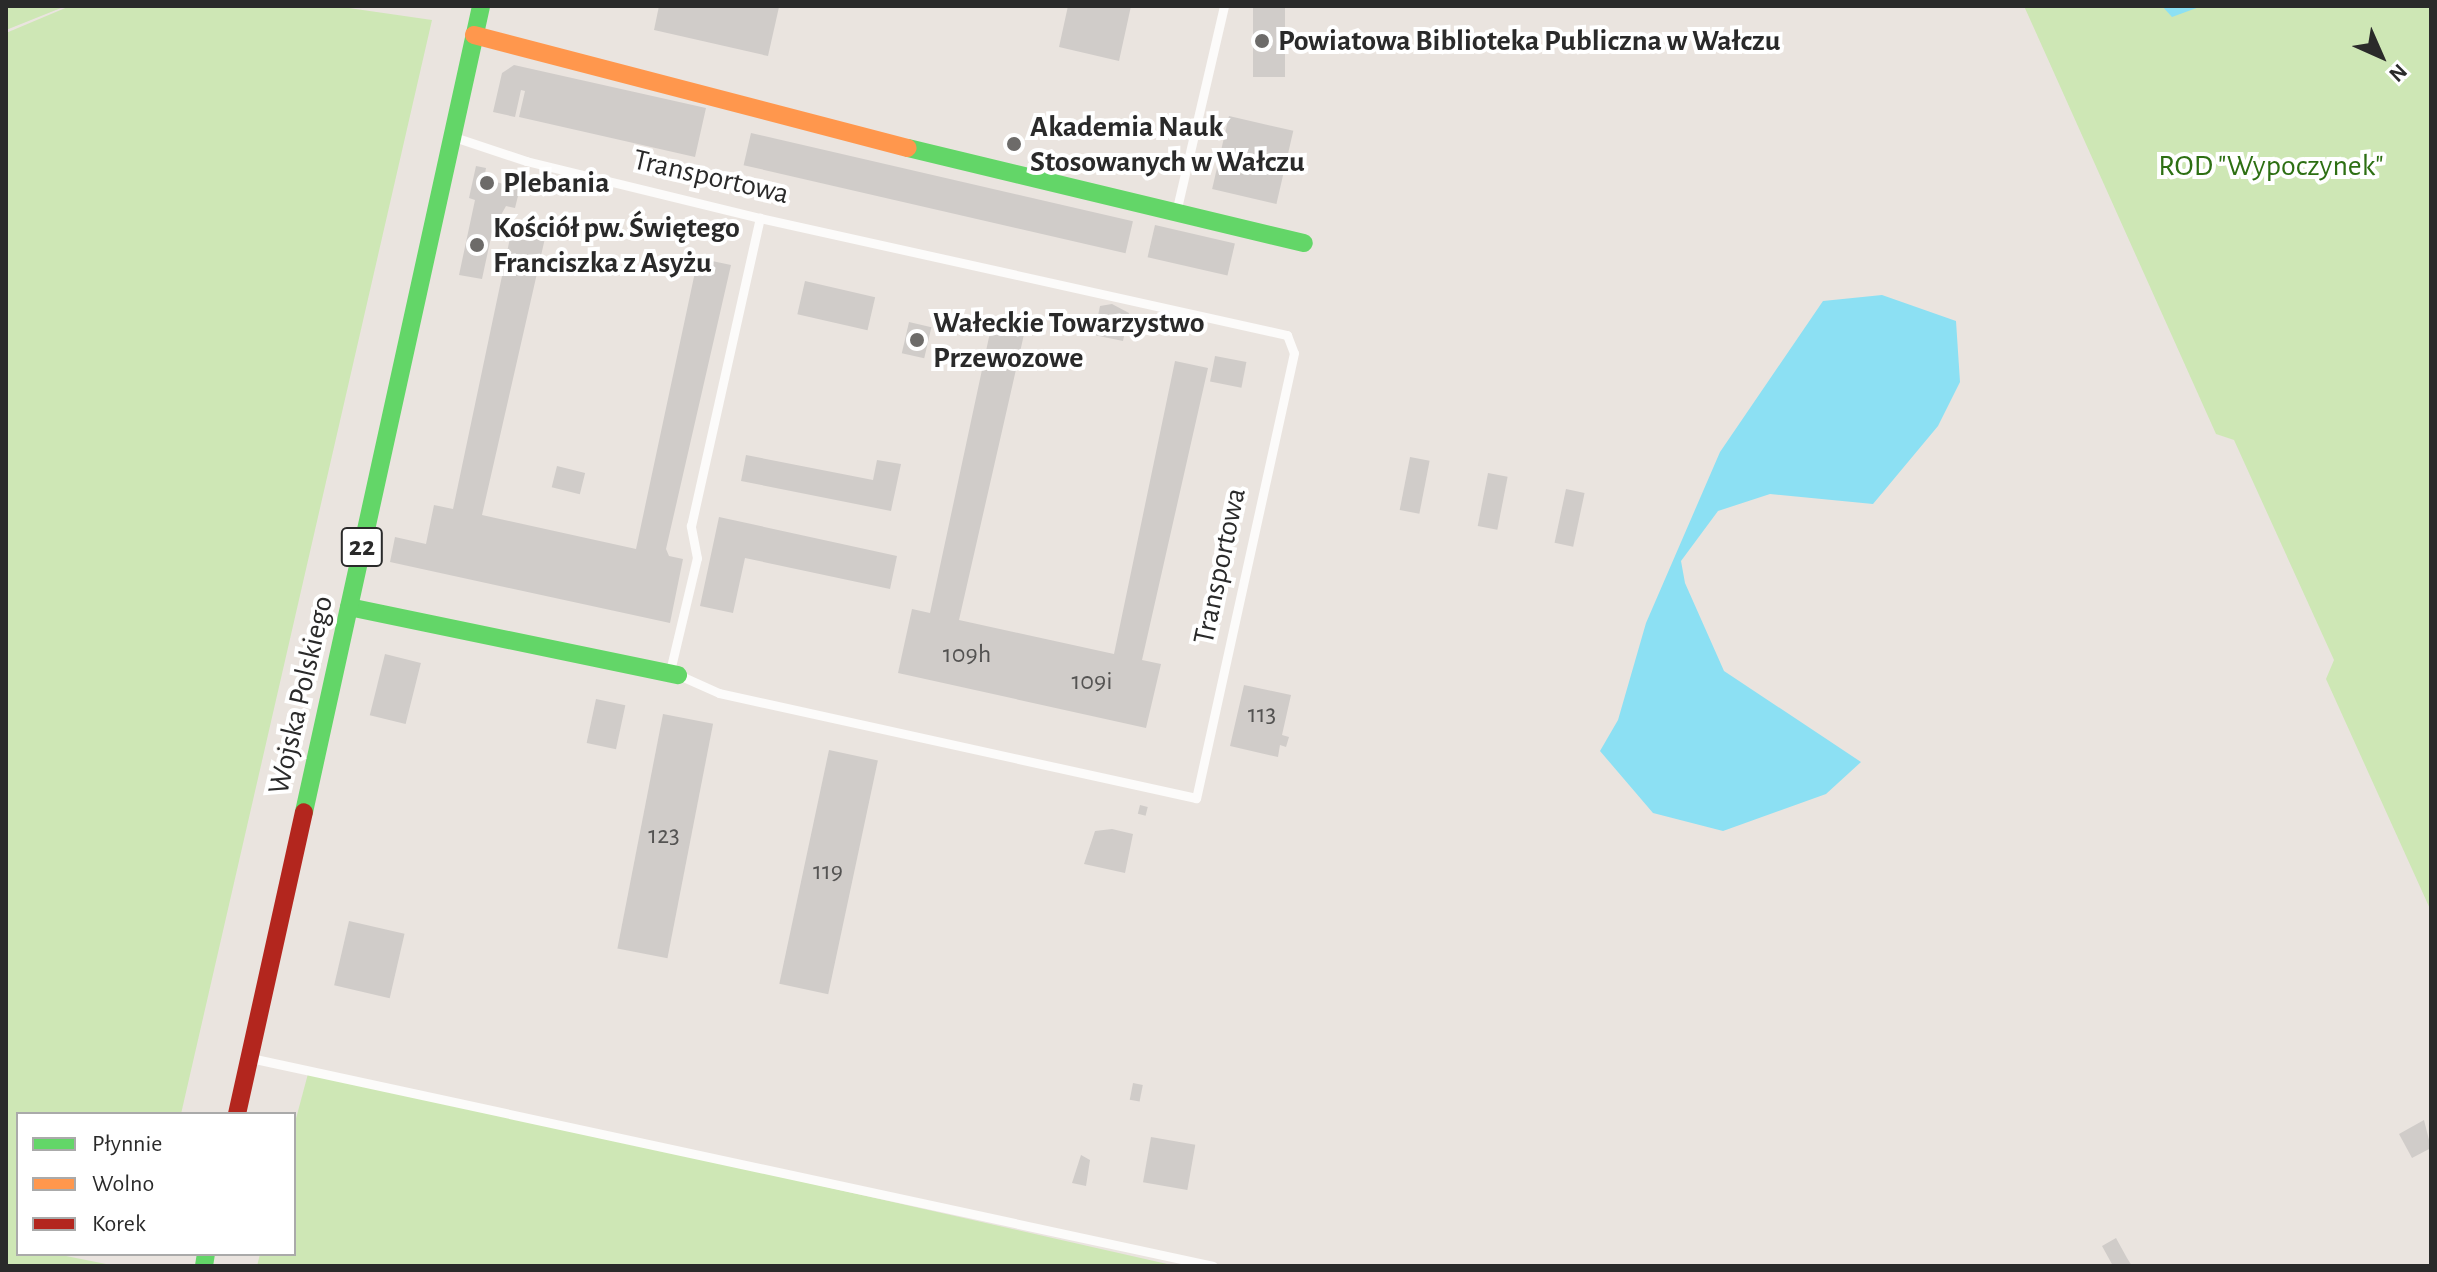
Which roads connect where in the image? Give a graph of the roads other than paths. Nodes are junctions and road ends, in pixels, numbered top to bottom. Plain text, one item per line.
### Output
1 (481, 6) edge
2 (1224, 6) edge
3 (474, 35) junction
4 (453, 137) junction
5 (1177, 211) junction
6 (760, 218) junction
7 (1304, 243) dead end
8 (349, 607) junction
9 (674, 674) junction
10 (249, 1058) junction
11 (237, 1112) edge
12 (1213, 1266) edge

1 - 3 street, Wojska Polskiego / 22
2 - 5 lane
3 - 4 street, Wojska Polskiego / 22
3 - 5 street
4 - 6 lane, Transportowa
4 - 8 street, Wojska Polskiego / 22
5 - 7 street
6 - 9 lane
6 - 9 lane, Transportowa
8 - 9 street, Transportowa
8 - 10 street, Wojska Polskiego / 22
10 - 11 street, Wojska Polskiego / 22
10 - 12 lane

